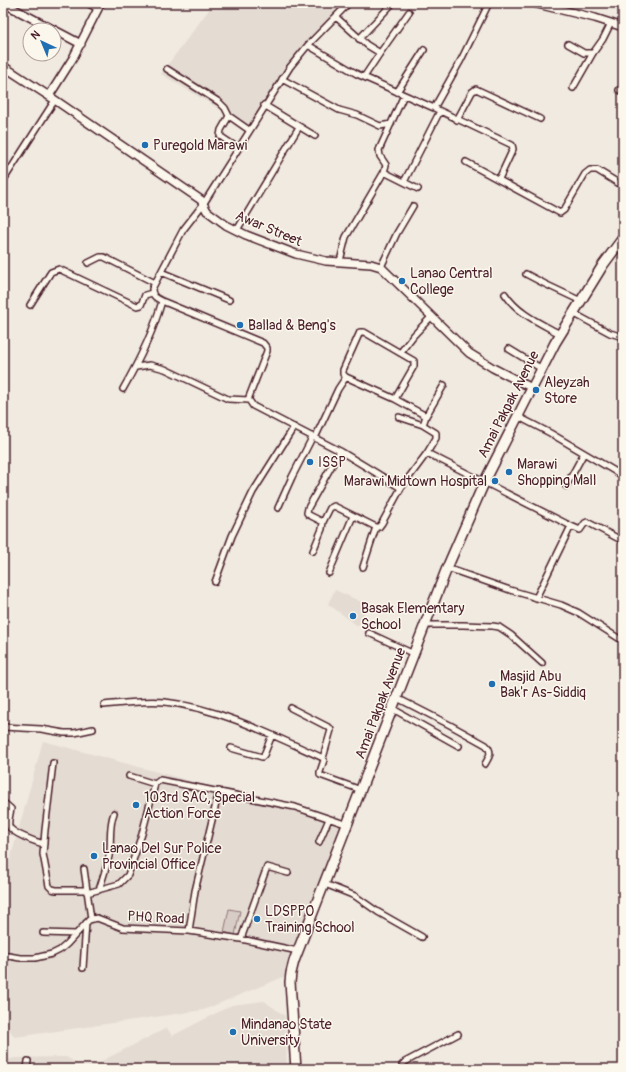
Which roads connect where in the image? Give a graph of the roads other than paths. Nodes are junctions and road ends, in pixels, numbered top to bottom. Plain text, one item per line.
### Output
1 (3, 3) edge
2 (87, 3) edge
3 (349, 3) edge
4 (489, 3) edge
5 (533, 3) edge
6 (391, 5) dead end
7 (99, 6) edge
8 (409, 12) dead end
9 (336, 16) junction
10 (611, 22) junction
11 (623, 27) edge
12 (359, 39) junction
13 (81, 44) junction
14 (568, 44) dead end
15 (308, 45) junction
16 (424, 50) dead end
17 (380, 53) junction
18 (593, 53) junction
19 (3, 66) edge
20 (167, 69) dead end
21 (364, 77) junction
22 (282, 79) junction
23 (573, 88) dead end
24 (397, 92) junction
25 (404, 95) junction
26 (52, 98) junction
27 (264, 106) junction
28 (434, 108) junction
29 (440, 111) junction
30 (229, 116) junction
31 (540, 119) dead end
32 (457, 120) junction
33 (391, 124) junction
34 (299, 127) junction
35 (249, 130) junction
36 (315, 136) dead end
37 (238, 148) junction
38 (466, 162) dead end
39 (384, 172) junction
40 (499, 179) junction
41 (3, 181) edge
42 (404, 182) junction
43 (623, 186) edge
44 (418, 189) dead end
45 (204, 203) junction
46 (412, 206) dead end
47 (237, 230) junction
48 (623, 238) edge
49 (340, 261) junction
50 (88, 263) dead end
51 (381, 267) junction
52 (161, 272) junction
53 (526, 274) dead end
54 (155, 283) junction
55 (152, 293) junction
56 (505, 294) dead end
57 (229, 300) dead end
58 (581, 301) junction
59 (162, 302) junction
60 (30, 306) dead end
61 (573, 313) junction
62 (432, 316) junction
63 (560, 334) junction
64 (623, 337) edge
65 (509, 349) dead end
66 (400, 353) junction
67 (136, 366) junction
68 (542, 369) junction
69 (346, 377) junction
70 (444, 385) dead end
71 (532, 388) junction
72 (123, 389) dead end
73 (395, 399) junction
74 (249, 400) junction
75 (426, 416) junction
76 (518, 416) junction
77 (399, 417) dead end
78 (423, 425) junction
79 (294, 427) junction
80 (314, 437) junction
81 (340, 451) junction
82 (427, 452) junction
83 (584, 453) junction
84 (623, 476) edge
85 (484, 483) junction
86 (566, 486) dead end
87 (401, 488) junction
88 (278, 508) dead end
89 (354, 516) junction
90 (323, 522) junction
91 (570, 526) junction
92 (376, 527) junction
93 (623, 541) edge
94 (313, 551) dead end
95 (363, 567) dead end
96 (447, 568) junction
97 (329, 573) dead end
98 (215, 582) dead end
99 (536, 598) junction
100 (425, 625) junction
101 (369, 633) dead end
102 (623, 641) edge
103 (414, 654) junction
104 (542, 662) dead end
105 (397, 698) junction
106 (104, 705) dead end
107 (291, 708) dead end
108 (393, 709) junction
109 (3, 727) edge
110 (93, 729) dead end
111 (272, 735) junction
112 (459, 746) dead end
113 (231, 748) dead end
114 (323, 758) junction
115 (54, 763) dead end
116 (485, 764) dead end
117 (130, 776) dead end
118 (155, 784) junction
119 (361, 790) junction
120 (219, 791) junction
121 (3, 802) edge
122 (114, 813) dead end
123 (329, 819) junction
124 (348, 825) junction
125 (319, 842) dead end
126 (44, 844) junction
127 (84, 868) dead end
128 (288, 873) dead end
129 (325, 884) junction
130 (99, 890) junction
131 (86, 892) junction
132 (91, 919) junction
133 (86, 923) junction
134 (189, 931) junction
135 (42, 933) dead end
136 (76, 934) junction
137 (422, 937) dead end
138 (241, 939) junction
139 (298, 951) junction
140 (3, 955) edge
141 (83, 968) dead end
142 (458, 1034) dead end
143 (28, 1061) dead end
144 (27, 1069) edge
145 (296, 1069) edge
146 (404, 1069) edge

1 - 13 street
2 - 7 street
3 - 9 street
4 - 28 street
5 - 10 street
6 - 12 street
7 - 13 street
8 - 17 street
9 - 12 street
9 - 15 street
10 - 11 street
10 - 18 street
12 - 17 street
13 - 26 street
14 - 18 street
15 - 21 street
15 - 22 street
16 - 24 street
17 - 21 street
18 - 23 street
19 - 26 street, Awar Street
20 - 30 street
21 - 24 street
22 - 27 street
22 - 33 street
24 - 25 street
25 - 28 street
25 - 33 street
26 - 41 street
26 - 45 street, Awar Street
27 - 34 street
27 - 35 street
28 - 29 street
29 - 32 street
29 - 42 street
30 - 35 street
30 - 37 street
31 - 32 street
32 - 40 street
33 - 39 street
34 - 36 street
34 - 47 street
35 - 37 street
37 - 45 street
38 - 40 street
39 - 42 street
39 - 49 street
40 - 43 street
42 - 44 street
45 - 47 street, Awar Street
45 - 52 street
46 - 51 street
47 - 49 street, Awar Street
48 - 58 highway, Amai Pakpak Avenue
49 - 51 street, Awar Street
50 - 54 street
51 - 62 street
52 - 54 street
52 - 57 street
53 - 58 street
54 - 55 street
55 - 59 street
55 - 60 street
56 - 63 street
58 - 61 highway, Amai Pakpak Avenue
59 - 67 street
59 - 74 street
61 - 63 highway, Amai Pakpak Avenue
61 - 64 street
62 - 66 street
62 - 71 street
63 - 68 highway, Amai Pakpak Avenue
65 - 68 street
66 - 69 street
66 - 73 street
67 - 72 street
67 - 74 street
68 - 71 highway, Amai Pakpak Avenue
69 - 73 street
69 - 80 street
70 - 75 street
71 - 76 highway, Amai Pakpak Avenue
73 - 75 street
74 - 79 street
75 - 78 street
76 - 83 street
76 - 85 highway, Amai Pakpak Avenue
77 - 78 street
78 - 82 street
79 - 80 street
79 - 98 street
80 - 81 street
80 - 88 street
81 - 87 street
81 - 90 street
82 - 85 street
82 - 87 street
83 - 84 street
83 - 86 street
85 - 91 street
85 - 96 highway, Amai Pakpak Avenue
87 - 92 street
89 - 90 street
89 - 92 street
89 - 97 street
90 - 94 street
91 - 93 street
91 - 99 street
92 - 95 street
96 - 99 street
96 - 100 highway, Amai Pakpak Avenue
99 - 102 street
100 - 103 highway, Amai Pakpak Avenue
100 - 104 street
101 - 103 street
103 - 105 highway, Amai Pakpak Avenue
105 - 108 highway, Amai Pakpak Avenue
105 - 116 street
106 - 111 street
107 - 114 street
108 - 112 street
108 - 119 highway, Amai Pakpak Avenue
109 - 110 street
111 - 113 street
111 - 114 street
114 - 119 street
115 - 126 street
117 - 118 street
118 - 120 street
118 - 130 street
119 - 124 highway, Amai Pakpak Avenue
120 - 123 street
120 - 134 street
121 - 126 street
122 - 130 street
123 - 124 street
123 - 125 street
124 - 129 highway, Amai Pakpak Avenue
126 - 131 street
127 - 131 street
128 - 138 street
129 - 137 street
129 - 139 highway, Amai Pakpak Avenue
130 - 131 street
131 - 132 street
132 - 133 street
132 - 134 street, PHQ Road
133 - 136 street
133 - 141 street
134 - 138 street, PHQ Road
135 - 136 street
136 - 140 street
138 - 139 street, PHQ Road
139 - 145 highway, Amai Pakpak Avenue
142 - 146 street
143 - 144 street

